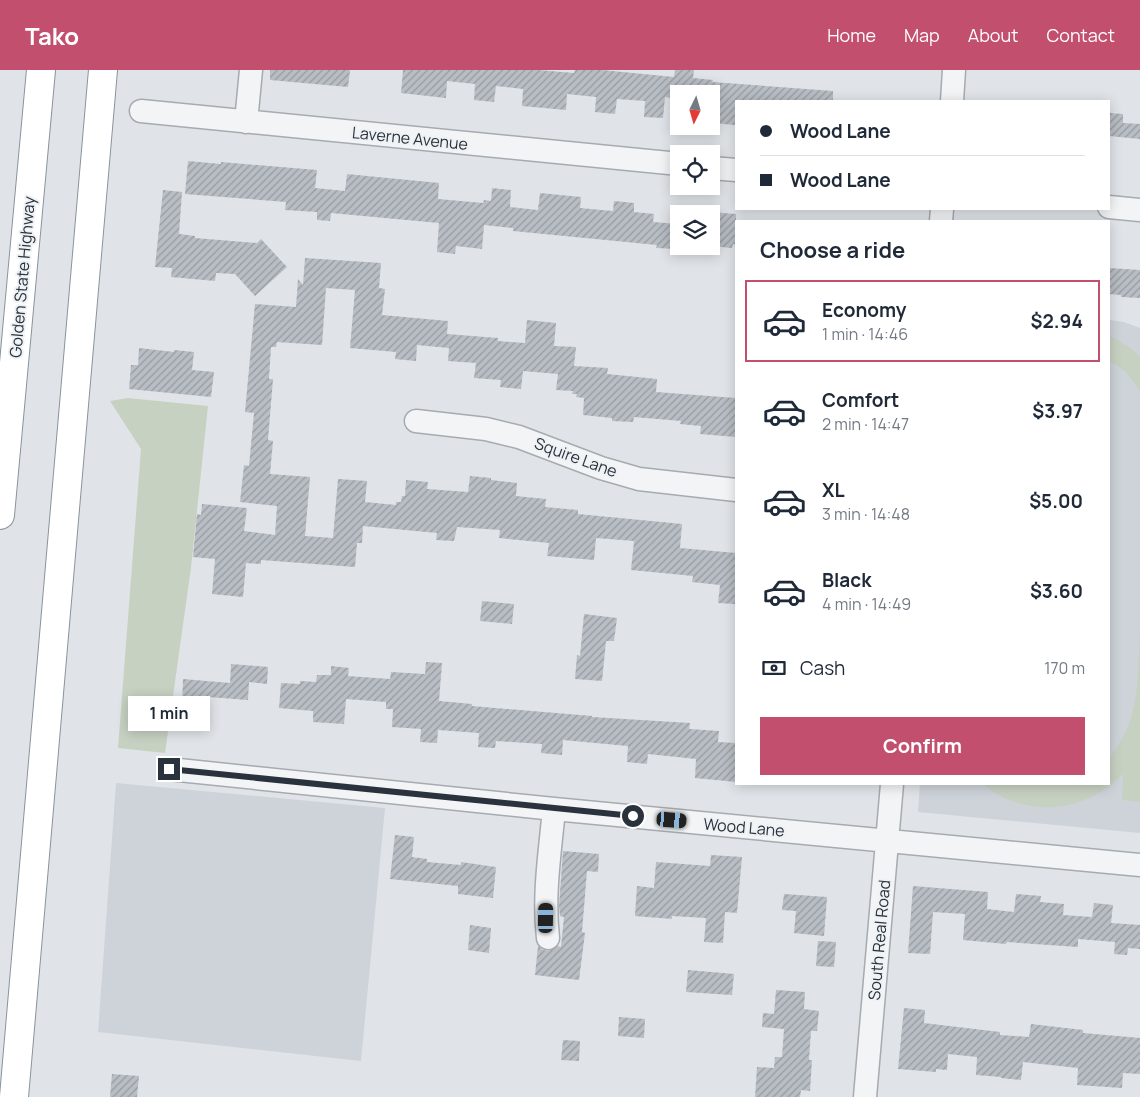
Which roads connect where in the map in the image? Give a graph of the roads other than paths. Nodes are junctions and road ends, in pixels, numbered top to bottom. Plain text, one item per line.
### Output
1 (41, 70) edge
2 (103, 70) edge
3 (250, 70) edge
4 (954, 70) edge
5 (952, 100) edge
6 (141, 112) dead end
7 (246, 122) junction
8 (670, 163) edge
9 (720, 169) edge
10 (735, 170) edge
11 (1110, 207) edge
12 (1140, 210) edge
13 (416, 421) dead end
14 (735, 490) edge
15 (0, 515) edge
16 (169, 769) dead end
17 (892, 785) edge
18 (554, 809) junction
19 (888, 840) junction
20 (1140, 865) edge
21 (548, 938) dead end
22 (14, 1097) edge
23 (865, 1097) edge

1 - 15 highway, Golden State Highway
2 - 22 highway
3 - 7 street
4 - 5 street
6 - 7 street, Laverne Avenue
7 - 8 street, Laverne Avenue
9 - 10 street
11 - 12 street
13 - 14 street, Squire Lane
16 - 18 street, Wood Lane
17 - 19 street, South Real Road
18 - 19 street, Wood Lane
18 - 21 street
19 - 20 street, Wood Lane
19 - 23 street, South Real Road

